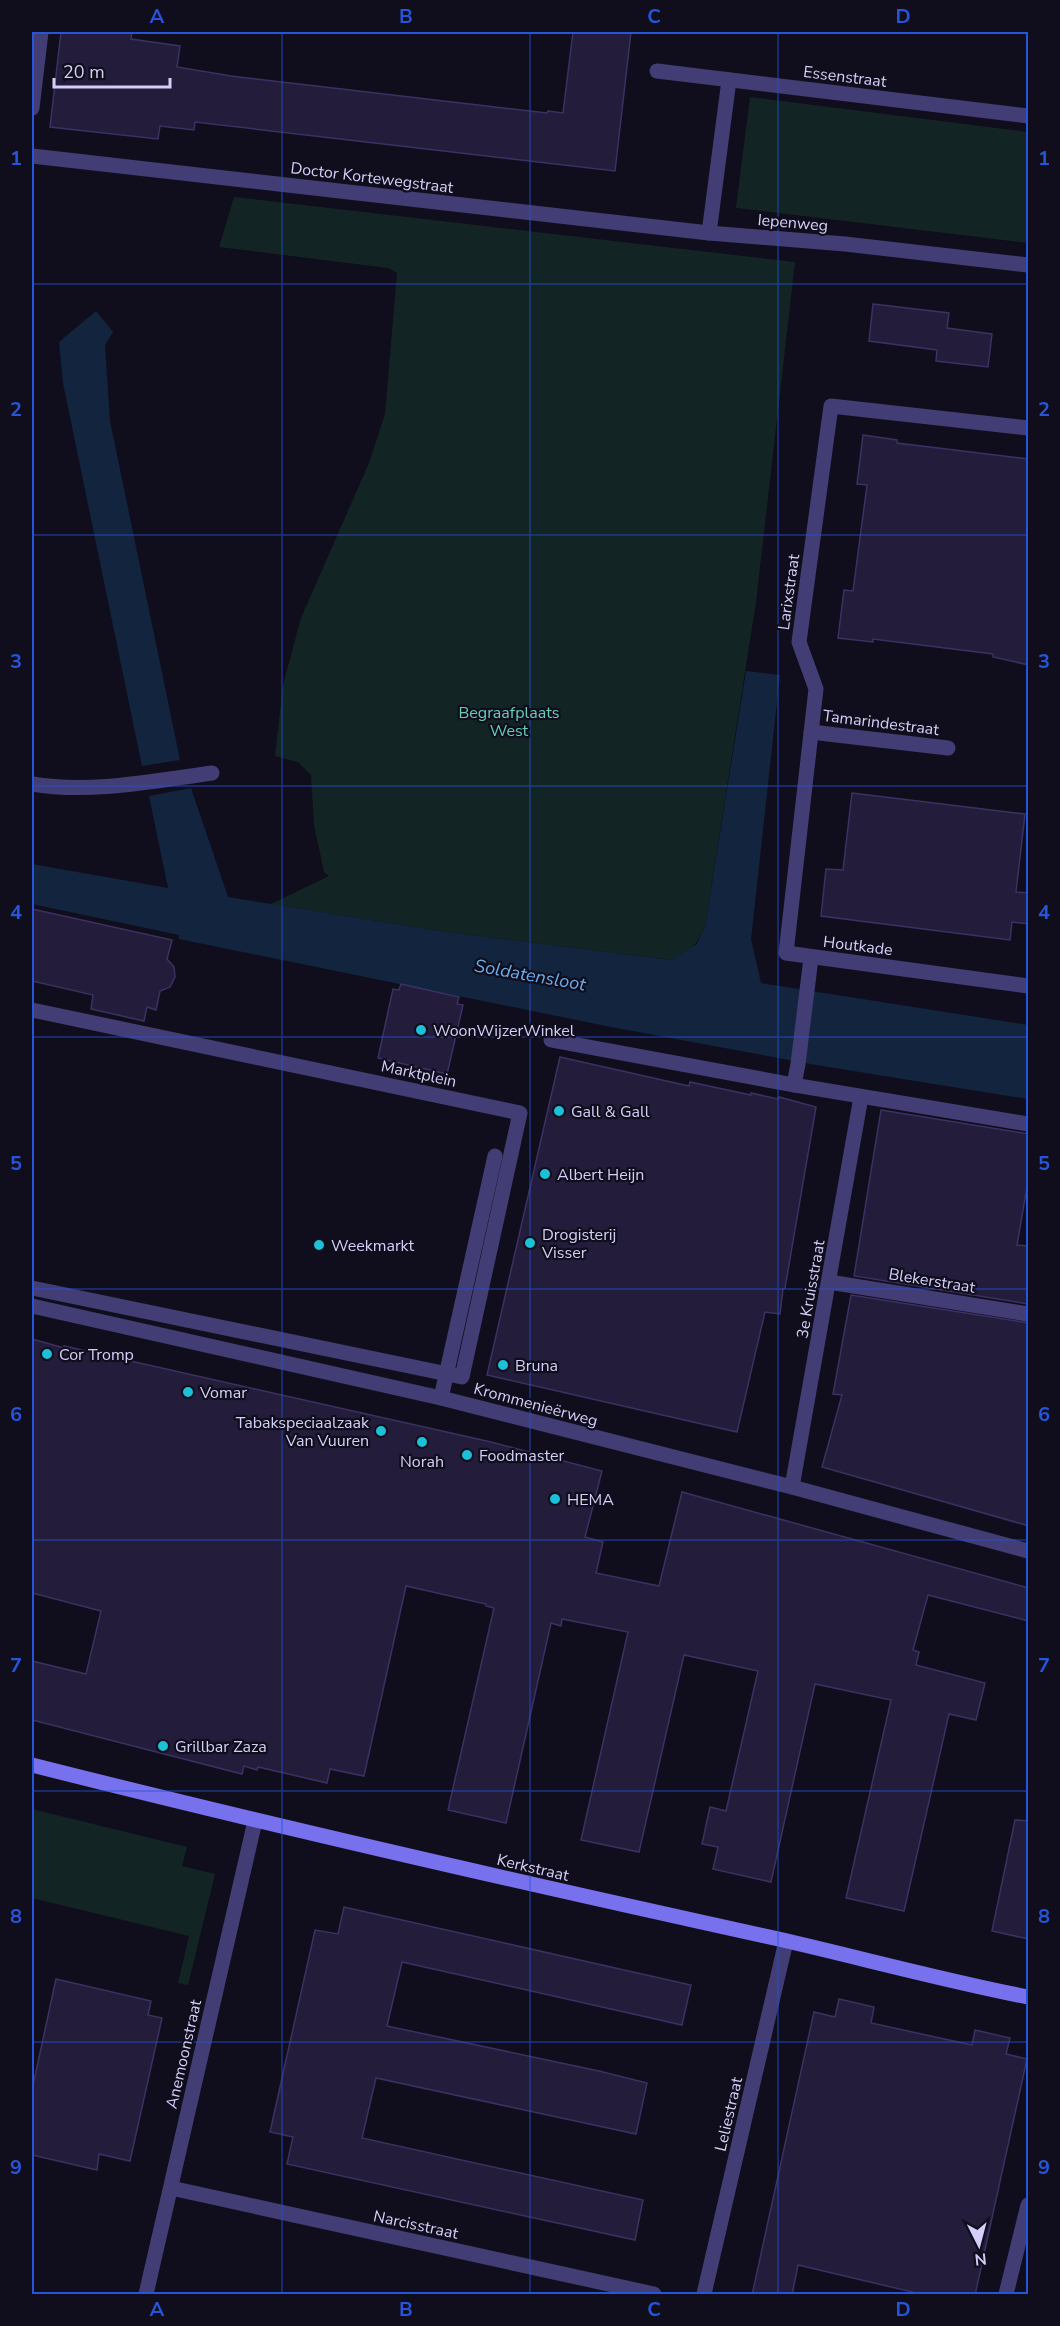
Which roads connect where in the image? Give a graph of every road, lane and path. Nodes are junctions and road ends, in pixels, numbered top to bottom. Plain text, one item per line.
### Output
1 (41, 32) edge
2 (657, 71) dead end
3 (729, 80) junction
4 (32, 108) edge
5 (1029, 116) edge
6 (32, 156) edge
7 (709, 233) junction
8 (1029, 265) edge
9 (1029, 428) edge
10 (810, 732) junction
11 (948, 748) dead end
12 (212, 773) dead end
13 (32, 784) edge
14 (811, 958) junction
15 (1029, 986) edge
16 (32, 1010) edge
17 (551, 1040) dead end
18 (794, 1085) junction
19 (861, 1097) junction
20 (1029, 1124) edge
21 (495, 1156) dead end
22 (829, 1282) junction
23 (32, 1287) edge
24 (32, 1305) edge
25 (1029, 1314) edge
26 (446, 1374) junction
27 (441, 1398) junction
28 (792, 1487) junction
29 (1029, 1551) edge
30 (32, 1765) edge
31 (255, 1821) junction
32 (786, 1941) junction
33 (1029, 1997) edge
34 (171, 2188) junction
35 (1029, 2205) edge
36 (146, 2295) edge
37 (654, 2295) edge
38 (704, 2295) edge
39 (1006, 2295) edge

1 - 4 street
2 - 3 street, Essenstraat
3 - 5 street, Essenstraat
3 - 7 street
6 - 7 street, Doctor Kortewegstraat
7 - 8 street, Iepenweg
9 - 10 street, Larixstraat
10 - 11 street, Tamarindestraat
10 - 14 street, Larixstraat
12 - 13 street
14 - 15 street, Houtkade
14 - 18 street, Houtkade
16 - 26 street, Marktplein
17 - 18 street
18 - 19 street
19 - 20 street
19 - 22 street, 3e Kruisstraat
21 - 26 street
22 - 25 street, Blekerstraat
22 - 28 street, 3e Kruisstraat
23 - 26 street
24 - 27 street, Krommenieërweg
26 - 27 street
27 - 28 street, Krommenieërweg
28 - 29 street, Krommenieërweg
30 - 31 street, Kerkstraat
31 - 32 street, Kerkstraat
31 - 34 street, Anemoonstraat
32 - 33 street, Kerkstraat
32 - 38 street, Leliestraat
34 - 36 street, Anemoonstraat
34 - 37 street, Narcisstraat
35 - 39 street

